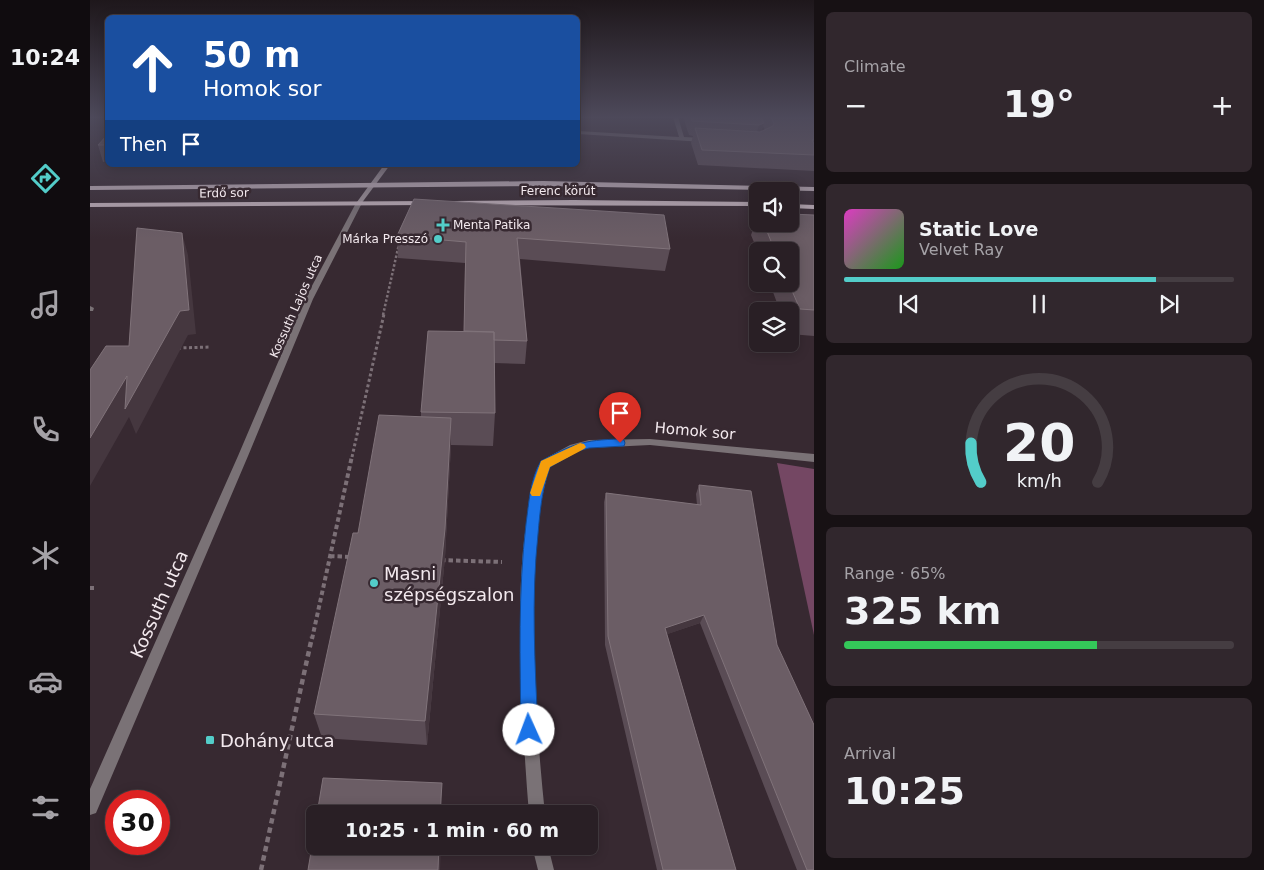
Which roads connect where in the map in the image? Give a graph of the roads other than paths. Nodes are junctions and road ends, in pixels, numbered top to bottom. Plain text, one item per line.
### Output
1 (386, 167) edge
2 (374, 185) junction
3 (90, 188) edge
4 (814, 189) edge
5 (359, 203) junction
6 (433, 203) edge
7 (443, 203) edge
8 (749, 204) edge
9 (90, 205) edge
10 (799, 206) edge
11 (814, 207) edge
12 (260, 415) joint
13 (814, 458) edge
14 (536, 805) edge
15 (90, 807) edge
16 (542, 855) edge
17 (546, 870) edge

1 - 2 main road, Kossuth Lajos utca
2 - 3 main road, Erdő sor
2 - 4 main road, Ferenc körút
2 - 5 main road, Kossuth Lajos utca
5 - 6 main road
5 - 9 main road, Erdő sor
5 - 12 street, Kossuth Lajos utca
7 - 8 main road, Ferenc körút
10 - 11 main road
12 - 15 street, Kossuth utca
13 - 14 street, Homok sor
16 - 17 street

